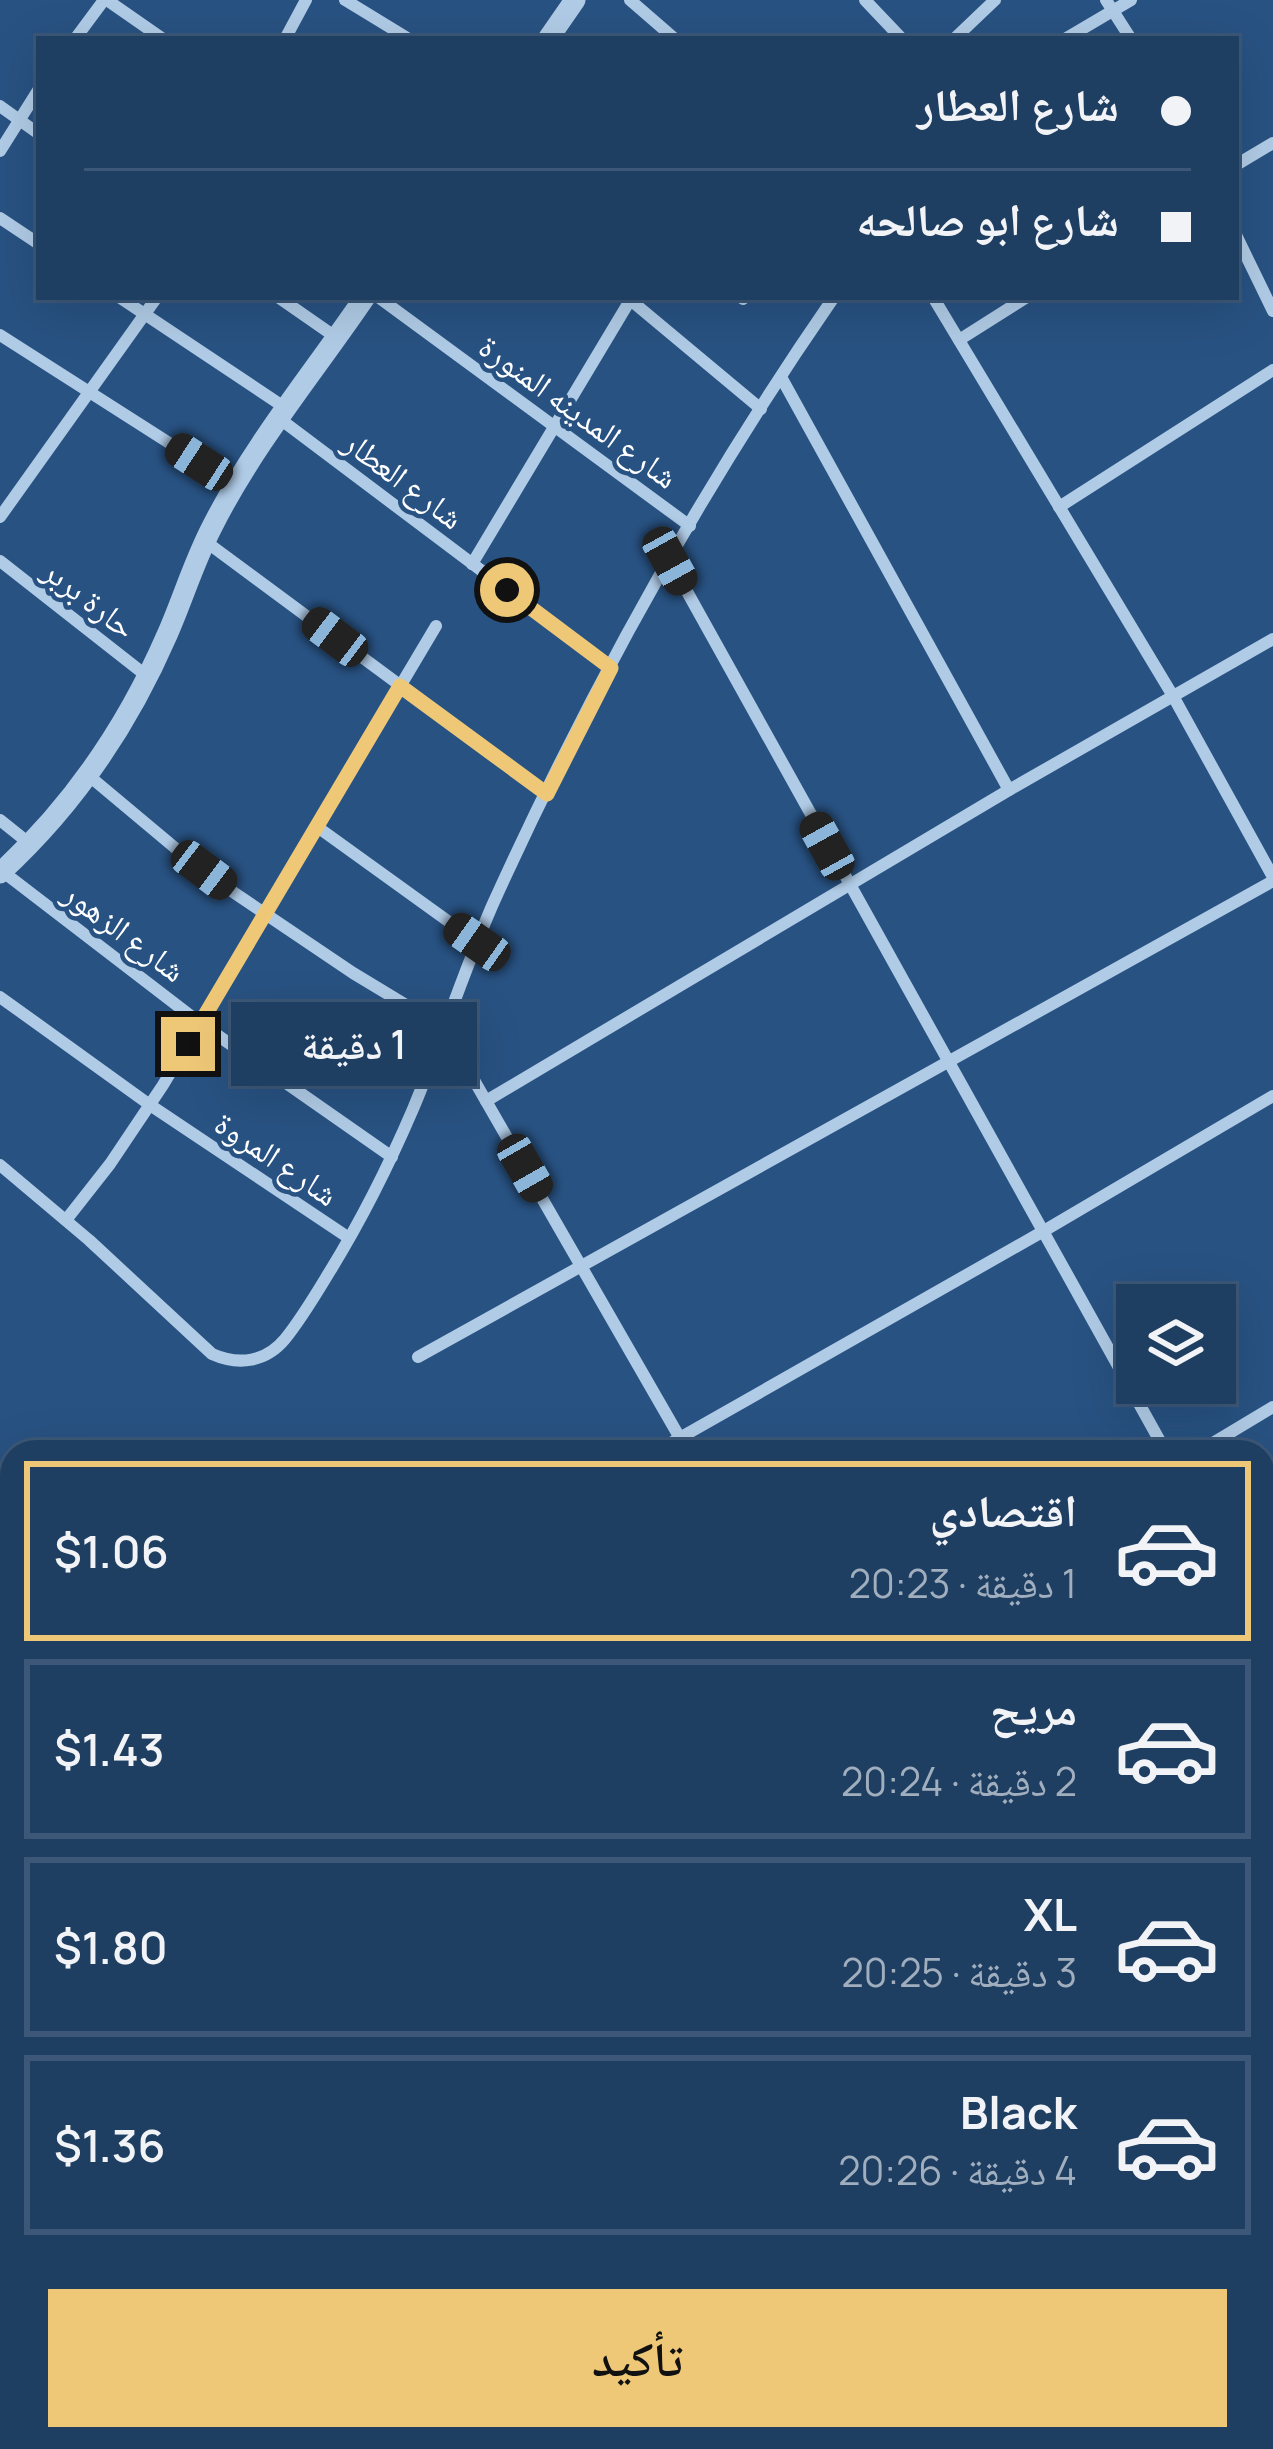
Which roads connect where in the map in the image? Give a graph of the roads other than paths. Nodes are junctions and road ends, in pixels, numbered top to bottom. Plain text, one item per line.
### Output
1 (106, 0) edge
2 (306, 0) edge
3 (345, 0) edge
4 (575, 0) edge
5 (630, 0) edge
6 (865, 0) edge
7 (995, 0) edge
8 (1131, 0) edge
9 (1110, 4) edge
10 (77, 36) edge
11 (160, 36) edge
12 (287, 36) edge
13 (404, 36) edge
14 (550, 36) edge
15 (672, 36) edge
16 (899, 36) edge
17 (957, 36) edge
18 (1069, 36) edge
19 (1129, 36) edge
20 (36, 93) edge
21 (0, 106) edge
22 (18, 120) junction
23 (36, 132) edge
24 (1273, 143) edge
25 (0, 151) edge
26 (1239, 163) edge
27 (0, 218) edge
28 (36, 242) edge
29 (1239, 242) edge
30 (123, 300) edge
31 (155, 300) edge
32 (282, 300) edge
33 (363, 300) edge
34 (382, 300) edge
35 (629, 300) edge
36 (632, 300) edge
37 (832, 300) edge
38 (935, 300) edge
39 (1022, 300) edge
40 (1273, 311) edge
41 (145, 315) junction
42 (0, 335) edge
43 (337, 338) junction
44 (959, 340) junction
45 (1273, 370) edge
46 (781, 377) junction
47 (91, 393) junction
48 (761, 409) junction
49 (284, 414) junction
50 (554, 426) junction
51 (235, 485) junction
52 (1059, 507) junction
53 (0, 517) edge
54 (690, 526) junction
55 (205, 541) junction
56 (0, 561) edge
57 (670, 561) junction
58 (472, 564) junction
59 (436, 626) dead end
60 (1273, 639) edge
61 (611, 668) junction
62 (148, 677) junction
63 (400, 686) junction
64 (1173, 696) junction
65 (88, 775) junction
66 (1009, 790) junction
67 (547, 794) junction
68 (0, 820) edge
69 (316, 826) junction
70 (30, 844) junction
71 (1, 872) edge
72 (1273, 879) edge
73 (850, 887) junction
74 (264, 914) junction
75 (477, 942) junction
76 (0, 997) edge
77 (200, 1023) junction
78 (444, 1028) junction
79 (946, 1061) junction
80 (1273, 1096) edge
81 (486, 1101) junction
82 (150, 1106) junction
83 (392, 1157) junction
84 (0, 1165) edge
85 (66, 1220) junction
86 (1042, 1232) junction
87 (349, 1238) junction
88 (582, 1268) junction
89 (418, 1357) dead end
90 (1273, 1407) edge
91 (680, 1439) joint
92 (1159, 1440) edge
93 (1218, 1440) edge

1 - 10 street
1 - 11 street
2 - 12 street
3 - 13 street
4 - 14 street
5 - 15 street
6 - 16 street
7 - 17 street
8 - 9 street
9 - 18 street
9 - 19 street
20 - 22 street
21 - 22 street
22 - 23 street
22 - 25 street
24 - 26 street
27 - 28 street
29 - 40 street
30 - 41 street, شارع العطار
31 - 41 street
32 - 43 street
33 - 43 street
34 - 50 street, شارع المدينه المنورة
35 - 50 street
36 - 48 street
37 - 46 street
38 - 44 street
39 - 44 street
41 - 47 street
41 - 49 street, شارع العطار
42 - 47 street
43 - 49 street
44 - 52 street
45 - 52 street
46 - 48 street
46 - 66 street
47 - 51 street
47 - 53 street
48 - 54 street
49 - 51 street
49 - 58 street, شارع العطار
50 - 54 street, شارع المدينه المنورة
50 - 58 street
51 - 55 street
52 - 64 street
54 - 57 street
55 - 62 street
55 - 63 street
56 - 62 street, حارة بربر
57 - 61 street
57 - 73 street
58 - 61 street, شارع العطار
59 - 63 street
60 - 64 street
61 - 67 street
62 - 65 street
63 - 67 street
63 - 69 street
64 - 66 street
64 - 72 street
65 - 70 street
65 - 74 street
66 - 73 street
67 - 75 street
68 - 70 street
69 - 74 street
69 - 75 street
70 - 71 street
71 - 77 street, شارع الزهور
72 - 79 street
73 - 79 street
73 - 81 street
74 - 77 street
74 - 78 street
75 - 78 street
76 - 82 street, شارع المروة
77 - 82 street
77 - 83 street, شارع الزهور
78 - 81 street
78 - 83 street
79 - 86 street
79 - 88 street
80 - 86 street
81 - 88 street
82 - 85 street
82 - 87 street, شارع المروة
83 - 87 street
84 - 85 street
85 - 87 street
86 - 91 street
86 - 92 street
88 - 89 street
88 - 91 street
90 - 93 street

